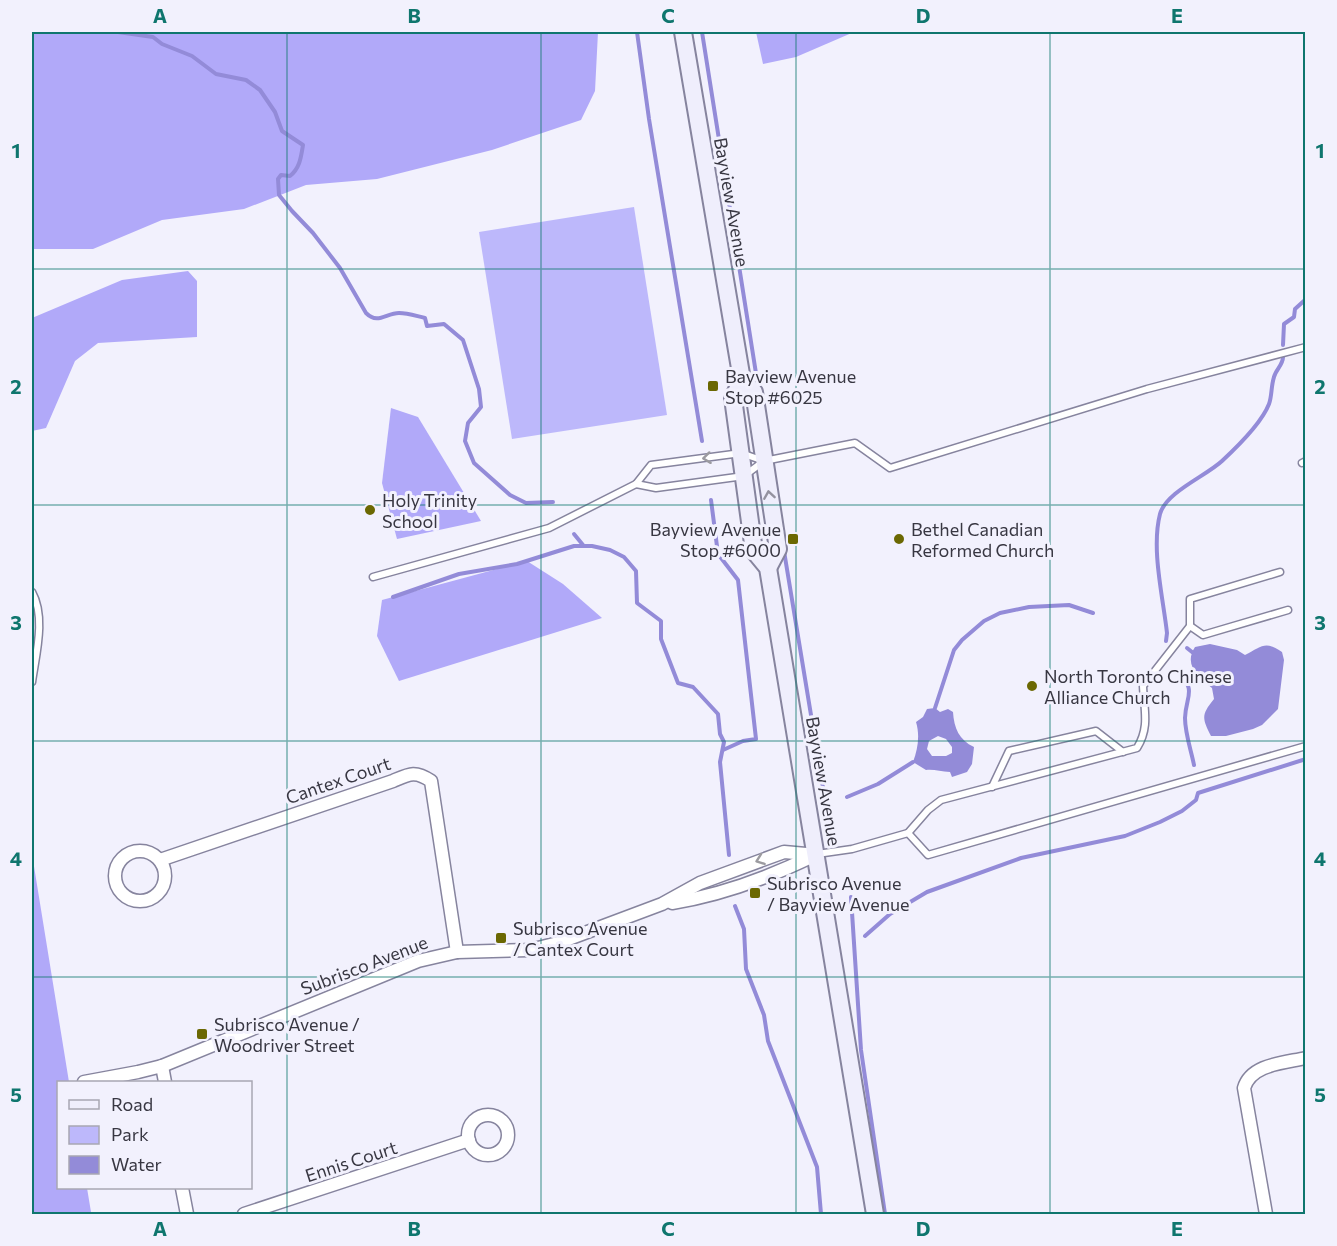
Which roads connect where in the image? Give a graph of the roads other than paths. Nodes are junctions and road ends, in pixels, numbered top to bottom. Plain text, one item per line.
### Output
1 (683, 32) edge
2 (1305, 347) edge
3 (742, 380) junction
4 (741, 453) junction
5 (764, 460) junction
6 (744, 476) junction
7 (636, 484) junction
8 (768, 568) junction
9 (1280, 572) dead end
10 (373, 577) dead end
11 (32, 592) edge
12 (1288, 610) dead end
13 (1190, 626) junction
14 (32, 682) edge
15 (1305, 746) edge
16 (1123, 752) junction
17 (992, 787) junction
18 (908, 833) junction
19 (816, 855) junction
20 (160, 860) junction
21 (457, 952) junction
22 (1305, 1058) edge
23 (162, 1066) junction
24 (94, 1081) edge
25 (165, 1081) edge
26 (469, 1140) dead end
27 (182, 1189) edge
28 (187, 1215) edge
29 (244, 1215) edge
30 (875, 1215) edge
31 (1266, 1215) edge

1 - 3 main road, Bayview Avenue
2 - 5 lane
3 - 4 main road, Bayview Avenue
3 - 5 main road, Bayview Avenue
4 - 5 lane
4 - 6 main road, Bayview Avenue
4 -> 7 lane
5 - 6 lane
8 -> 5 main road, Bayview Avenue
6 - 7 lane
6 - 8 main road, Bayview Avenue
7 - 10 lane
8 - 19 main road, Bayview Avenue
9 - 13 lane
11 - 14 lane
12 - 13 lane
13 - 16 lane
15 - 18 lane
16 - 17 lane
16 - 17 lane
17 - 18 lane
18 - 19 lane
19 - 21 street, Subrisco Avenue
19 - 30 main road, Bayview Avenue
20 - 20 street
20 - 21 street, Cantex Court
21 - 23 street, Subrisco Avenue
22 - 31 street
23 - 24 street, Subrisco Avenue
23 - 25 street
26 - 29 street, Ennis Court
27 - 28 street

